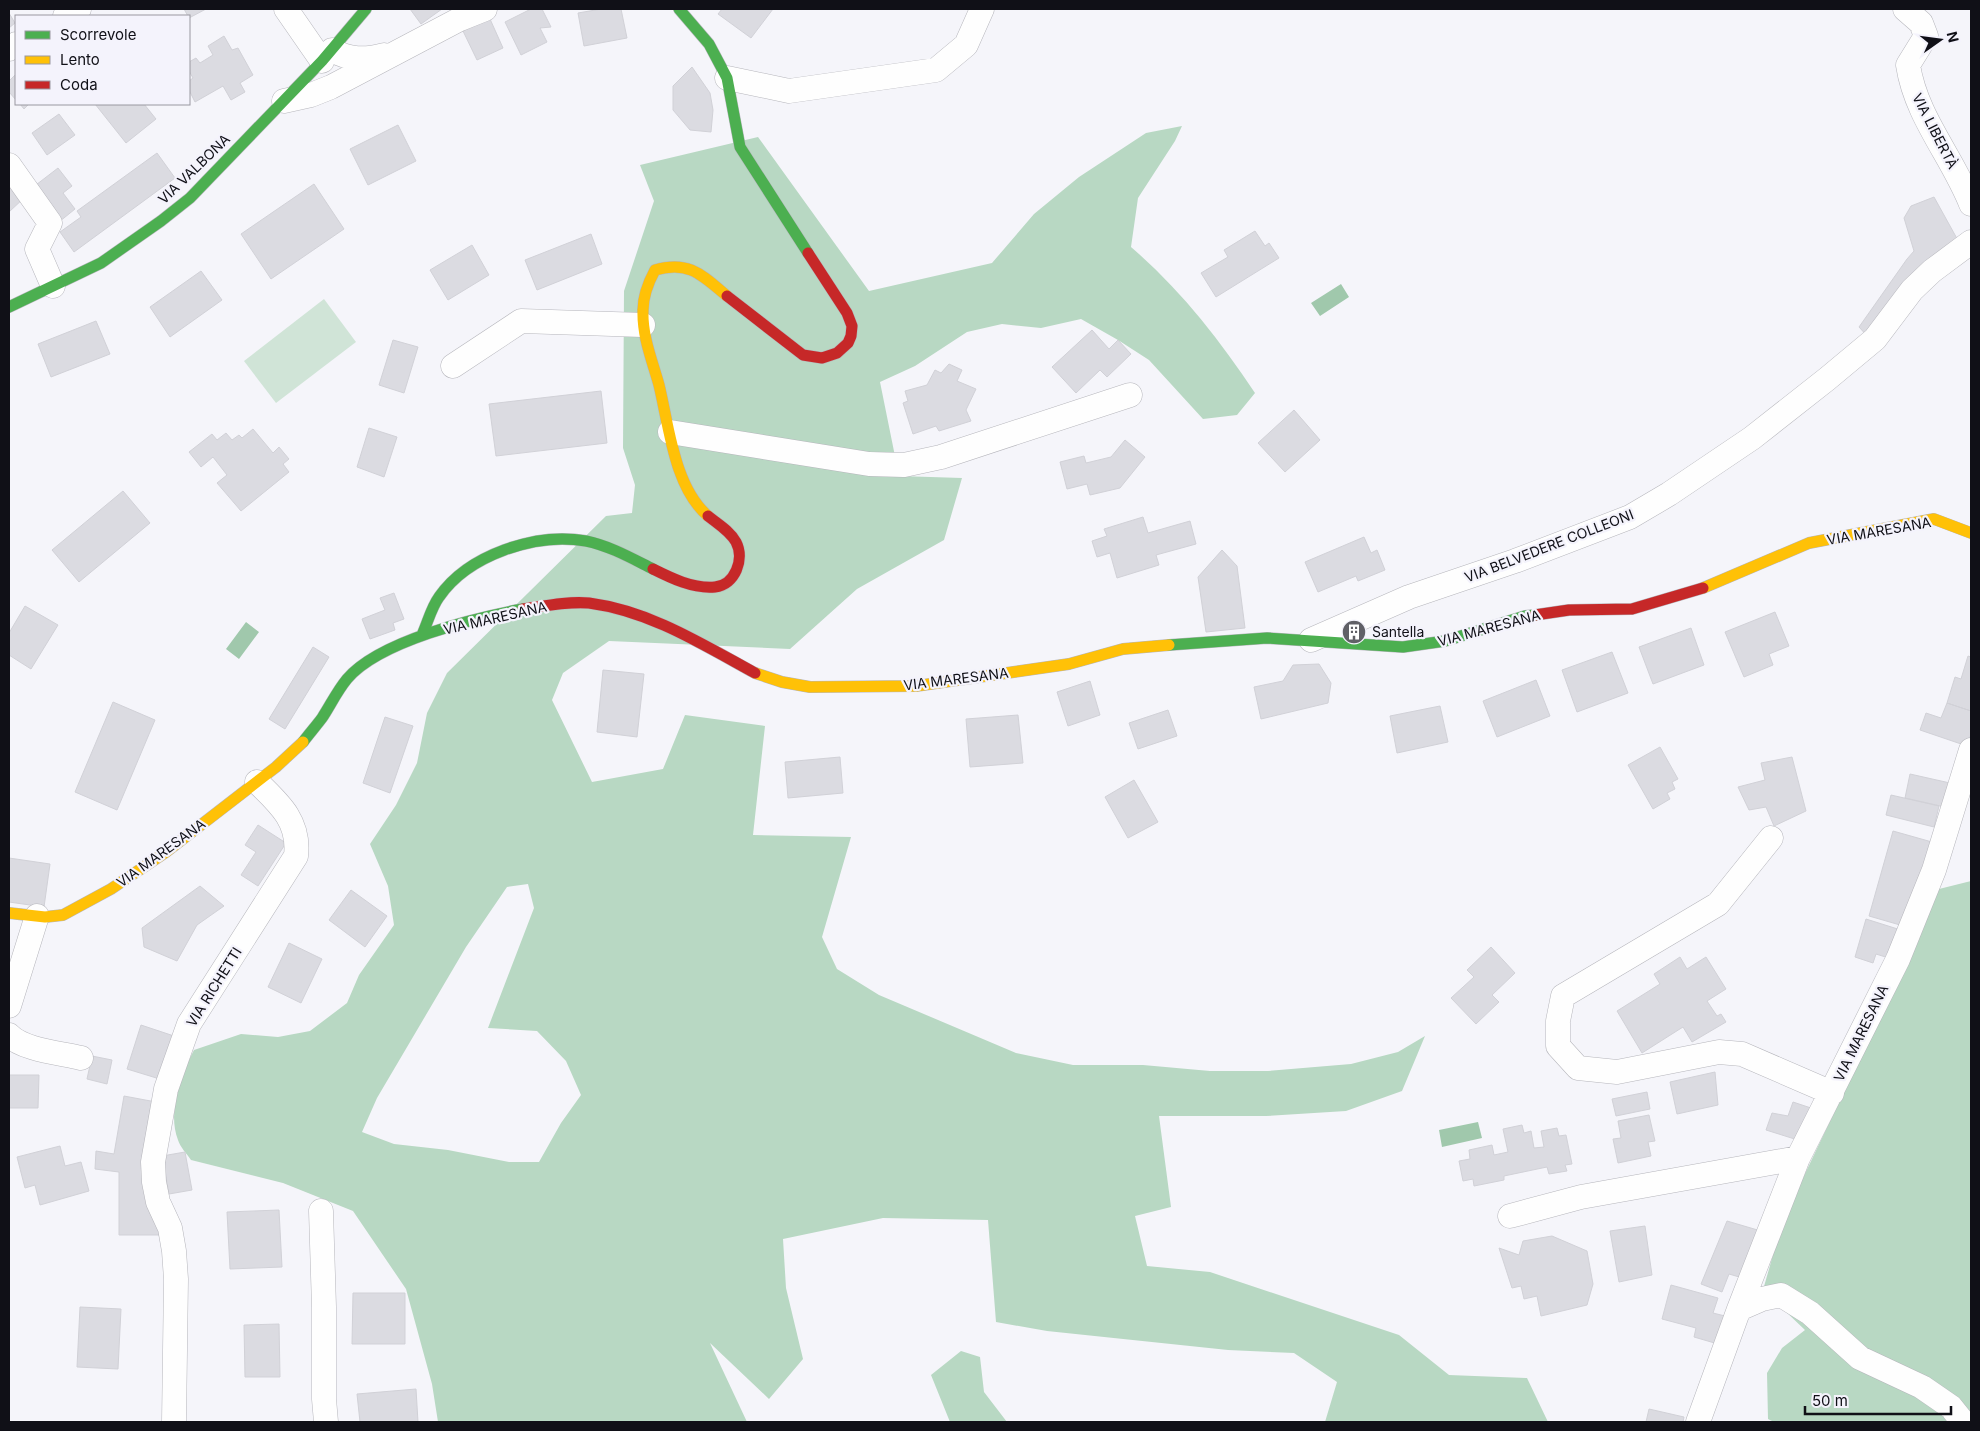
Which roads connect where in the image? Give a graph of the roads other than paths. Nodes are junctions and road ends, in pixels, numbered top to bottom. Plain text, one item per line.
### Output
1 (79, 9) edge
2 (286, 9) edge
3 (366, 9) edge
4 (485, 9) edge
5 (679, 9) edge
6 (982, 9) edge
7 (1905, 9) edge
8 (67, 15) edge
9 (393, 53) junction
10 (327, 55) junction
11 (727, 78) junction
12 (284, 101) junction
13 (9, 165) edge
14 (1971, 204) edge
15 (1971, 242) edge
16 (53, 286) junction
17 (9, 307) edge
18 (643, 325) junction
19 (453, 366) dead end
20 (1130, 394) dead end
21 (670, 432) junction
22 (1971, 533) edge
23 (422, 635) junction
24 (1311, 640) junction
25 (1971, 752) edge
26 (257, 782) junction
27 (1771, 838) dead end
28 (9, 913) edge
29 (37, 916) junction
30 (9, 1006) edge
31 (9, 1035) edge
32 (81, 1058) dead end
33 (1832, 1093) junction
34 (1798, 1158) junction
35 (321, 1211) dead end
36 (1510, 1216) dead end
37 (1739, 1309) junction
38 (174, 1422) edge
39 (326, 1422) edge
40 (1698, 1422) edge
41 (1963, 1422) edge

1 - 8 street
2 - 10 street
3 - 10 street, VIA VALBONA
4 - 9 street
5 - 11 street
6 - 11 street
7 - 14 street, VIA LIBERTÀ
9 - 10 street
9 - 12 street
10 - 12 street, VIA VALBONA
11 - 18 street
12 - 16 street, VIA VALBONA
13 - 16 street
15 - 24 street, VIA BELVEDERE COLLEONI
16 - 17 street, VIA VALBONA
18 - 19 street
18 - 21 street
20 - 21 street
21 - 23 street
22 - 24 street, VIA MARESANA
23 - 24 street, VIA MARESANA
23 - 26 street, VIA MARESANA
25 - 33 street, VIA MARESANA
26 - 29 street, VIA MARESANA
26 - 38 street, VIA RICHETTI
27 - 33 street
28 - 29 street, VIA MARESANA
29 - 30 street
31 - 32 street
33 - 34 street, VIA MARESANA
34 - 36 street
34 - 37 street, VIA MARESANA
35 - 39 street
37 - 40 street, VIA MARESANA
37 - 41 street

